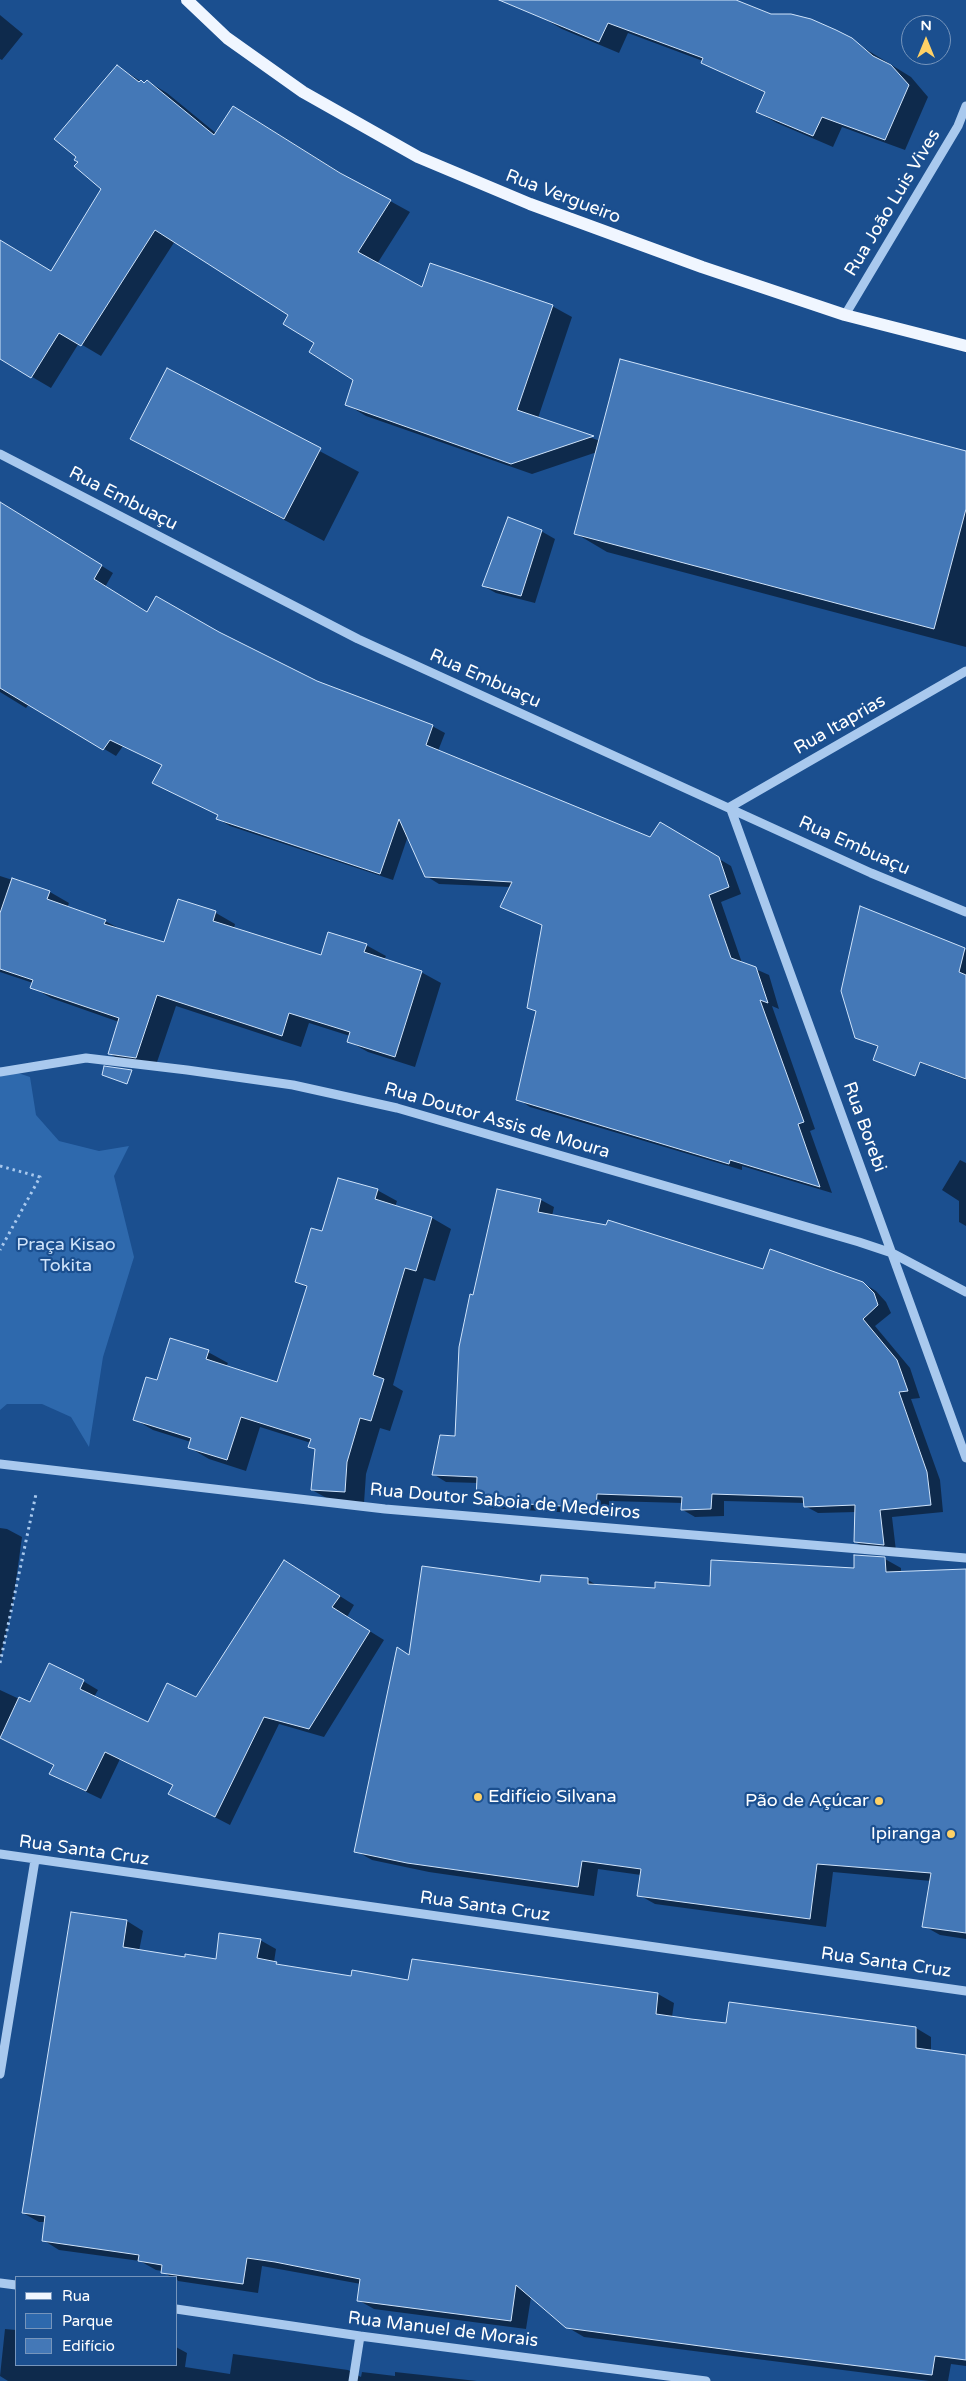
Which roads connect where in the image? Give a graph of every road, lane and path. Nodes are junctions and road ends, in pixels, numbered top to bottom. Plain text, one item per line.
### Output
1 (187, 0) edge
2 (966, 106) edge
3 (844, 316) junction
4 (966, 346) edge
5 (0, 454) edge
6 (966, 671) edge
7 (730, 807) junction
8 (966, 912) edge
9 (0, 1072) edge
10 (0, 1166) edge
11 (0, 1250) edge
12 (892, 1253) junction
13 (966, 1292) edge
14 (966, 1458) edge
15 (0, 1464) edge
16 (41, 1469) junction
17 (966, 1558) edge
18 (0, 1662) edge
19 (0, 1854) edge
20 (35, 1860) junction
21 (966, 1991) edge
22 (0, 2074) edge
23 (0, 2283) edge
24 (15, 2285) edge
25 (178, 2309) edge
26 (360, 2336) junction
27 (353, 2381) edge
28 (706, 2381) edge

1 - 3 main road, Rua Vergueiro
2 - 3 street, Rua João Luis Vives
3 - 4 main road, Rua Vergueiro
5 - 7 street, Rua Embuaçu
6 - 7 street, Rua Itaprias
7 - 8 street, Rua Embuaçu
7 - 12 street, Rua Borebi
9 - 12 street, Rua Doutor Assis de Moura
10 - 11 path
12 - 13 street, Rua Doutor Assis de Moura
12 - 14 street, Rua Borebi
15 - 16 street, Rua Doutor Saboia de Medeiros
16 - 17 street, Rua Doutor Saboia de Medeiros
16 - 18 path
19 - 20 street, Rua Santa Cruz
20 - 21 street, Rua Santa Cruz
20 - 22 street
23 - 24 street
25 - 26 street, Rua Manuel de Morais
26 - 27 street
26 - 28 street, Rua Manuel de Morais

